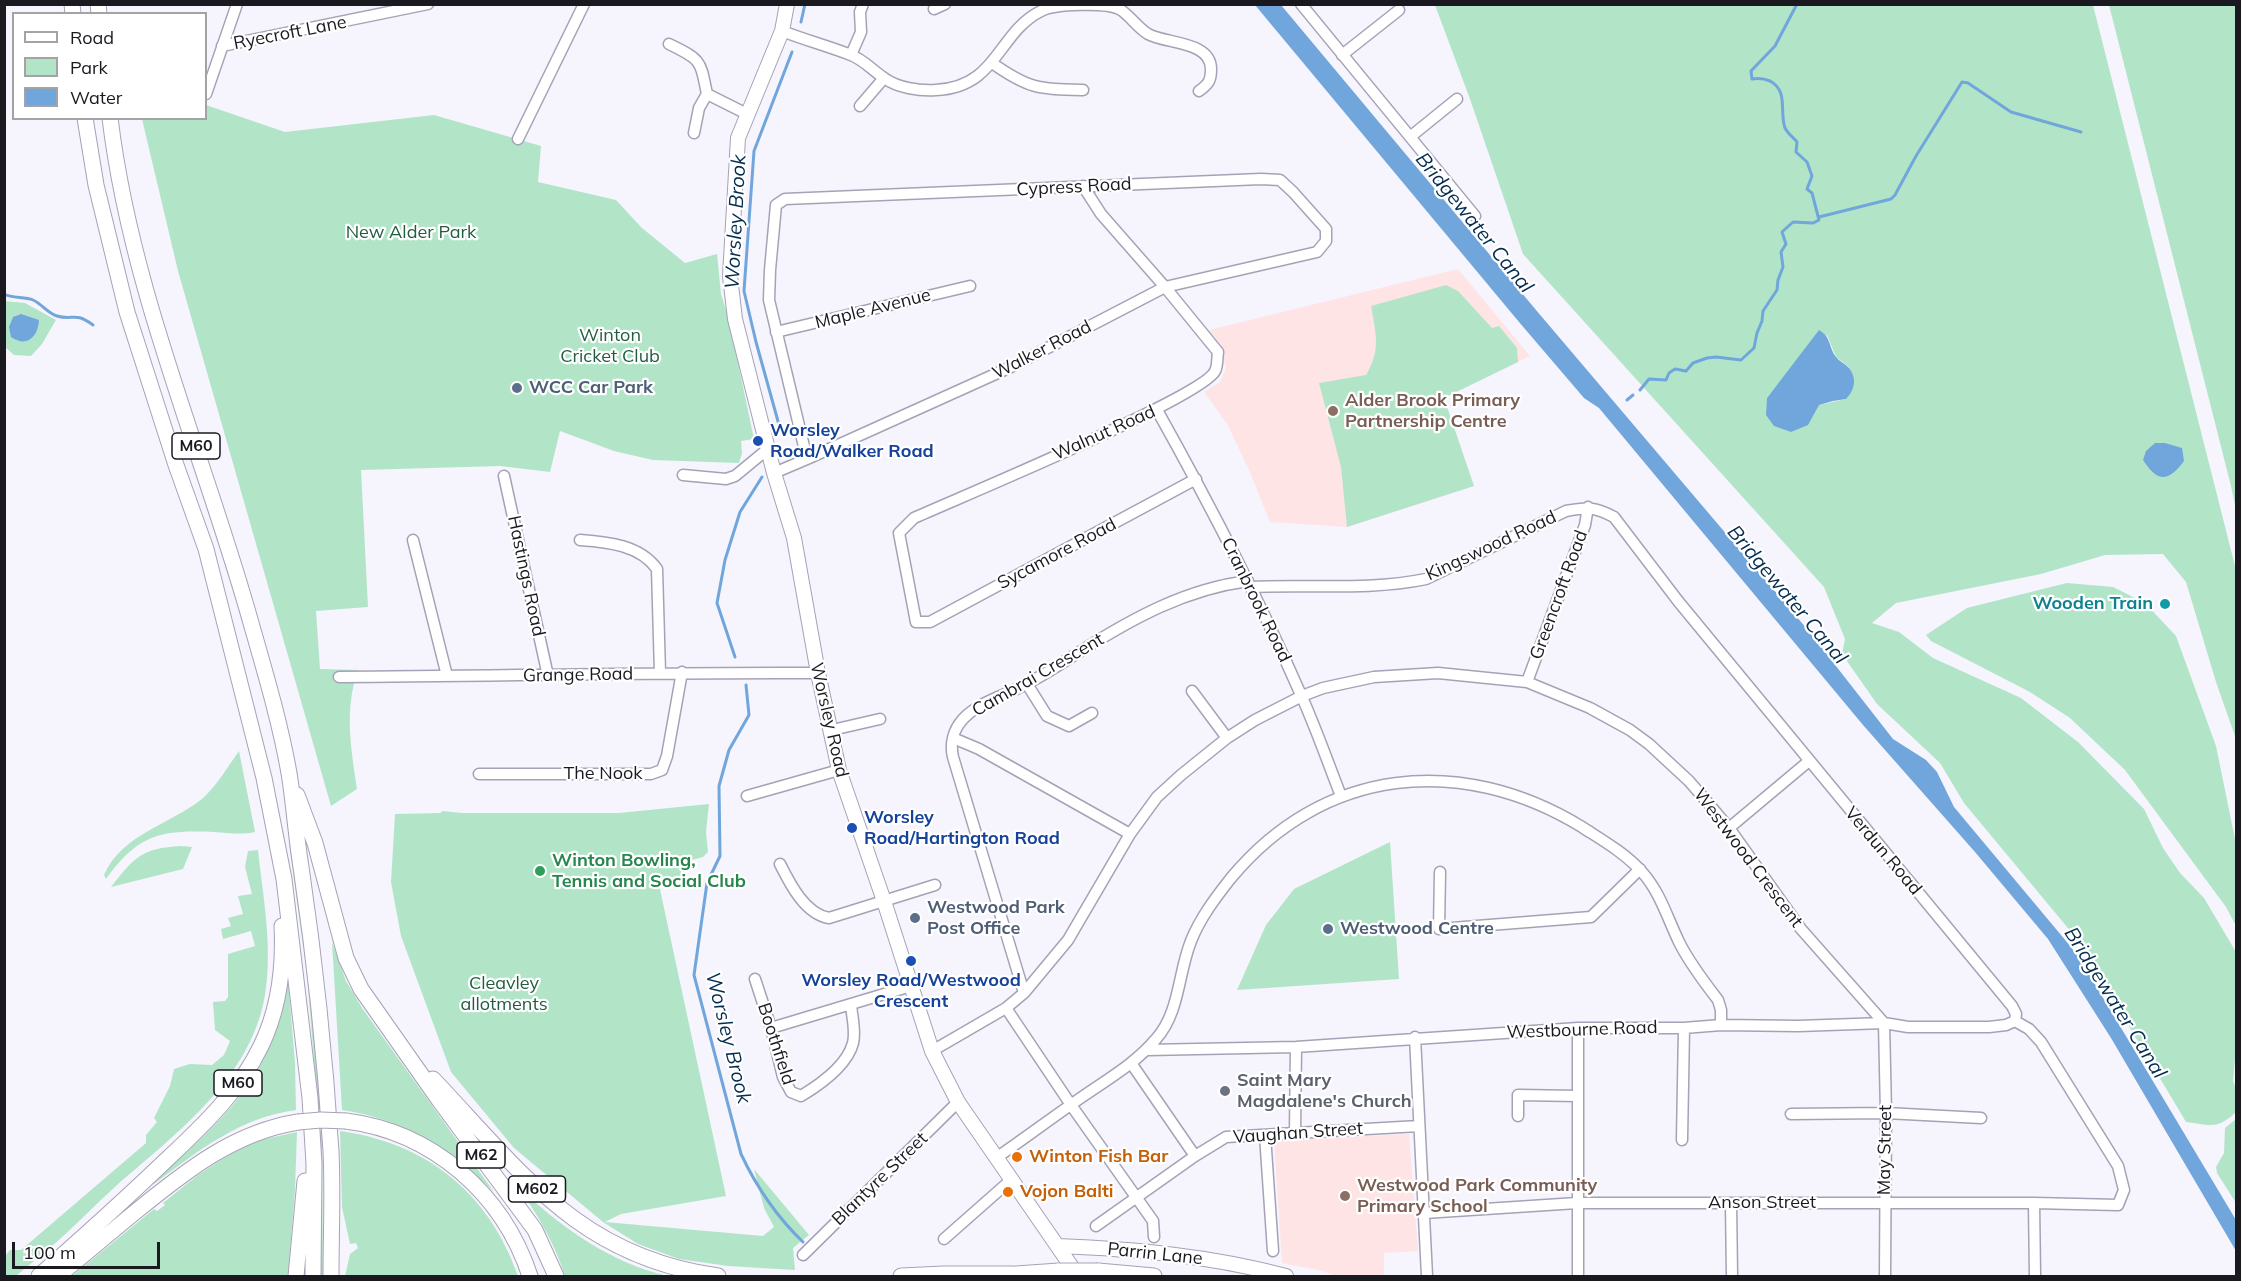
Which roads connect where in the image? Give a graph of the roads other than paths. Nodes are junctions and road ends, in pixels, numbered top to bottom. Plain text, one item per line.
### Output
1 (237, 4) edge
2 (428, 4) edge
3 (584, 4) edge
4 (787, 4) edge
5 (862, 4) edge
6 (945, 4) edge
7 (1301, 4) edge
8 (1040, 7) edge
9 (1121, 7) edge
10 (934, 9) dead end
11 (1400, 10) dead end
12 (782, 31) junction
13 (669, 44) dead end
14 (222, 46) junction
15 (851, 55) junction
16 (1342, 55) junction
17 (992, 63) junction
18 (884, 78) junction
19 (1083, 90) dead end
20 (207, 91) edge
21 (1199, 91) dead end
22 (707, 94) junction
23 (1457, 99) dead end
24 (860, 106) dead end
25 (747, 116) junction
26 (85, 120) edge
27 (110, 120) edge
28 (694, 133) dead end
29 (1410, 137) junction
30 (518, 140) dead end
31 (1083, 186) junction
32 (1475, 216) dead end
33 (1317, 252) joint
34 (970, 286) dead end
35 (1165, 288) junction
36 (776, 332) junction
37 (1157, 410) junction
38 (769, 448) junction
39 (807, 459) junction
40 (774, 473) junction
41 (683, 475) dead end
42 (504, 476) dead end
43 (1196, 479) junction
44 (1588, 507) junction
45 (414, 540) dead end
46 (580, 540) dead end
47 (1249, 584) junction
48 (916, 622) joint
49 (682, 672) junction
50 (660, 673) junction
51 (818, 673) junction
52 (447, 676) junction
53 (548, 676) junction
54 (339, 677) dead end
55 (1527, 682) junction
56 (1027, 684) junction
57 (1192, 691) dead end
58 (1302, 696) junction
59 (1092, 713) dead end
60 (880, 719) dead end
61 (832, 730) junction
62 (953, 738) junction
63 (1227, 738) junction
64 (1809, 761) junction
65 (839, 770) junction
66 (288, 772) junction
67 (478, 774) dead end
68 (747, 796) dead end
69 (1341, 796) junction
70 (271, 815) junction
71 (1730, 828) junction
72 (1130, 834) junction
73 (780, 864) dead end
74 (1640, 869) junction
75 (1440, 872) dead end
76 (934, 885) dead end
77 (884, 901) junction
78 (755, 980) dead end
79 (910, 986) junction
80 (1024, 993) junction
81 (851, 1005) junction
82 (1006, 1008) junction
83 (2015, 1021) junction
84 (1884, 1023) junction
85 (1721, 1025) junction
86 (771, 1028) junction
87 (1578, 1028) junction
88 (1684, 1028) junction
89 (1415, 1037) junction
90 (396, 1039) junction
91 (1296, 1047) junction
92 (1147, 1050) junction
93 (932, 1051) junction
94 (1131, 1063) junction
95 (1578, 1096) junction
96 (310, 1098) junction
97 (958, 1102) junction
98 (1071, 1105) junction
99 (1886, 1113) junction
100 (1791, 1114) dead end
101 (1518, 1116) dead end
102 (1981, 1118) dead end
103 (1419, 1126) junction
104 (1294, 1133) junction
105 (1265, 1135) junction
106 (1682, 1140) dead end
107 (1195, 1156) junction
108 (996, 1158) junction
109 (1012, 1179) junction
110 (1136, 1197) junction
111 (1884, 1202) junction
112 (1577, 1203) junction
113 (1731, 1203) junction
114 (2034, 1203) junction
115 (2101, 1204) joint
116 (1424, 1214) junction
117 (1096, 1226) dead end
118 (1154, 1237) dead end
119 (944, 1239) dead end
120 (1058, 1246) junction
121 (1273, 1251) dead end
122 (803, 1255) dead end
123 (1010, 1274) junction
124 (39, 1276) edge
125 (58, 1276) edge
126 (296, 1276) edge
127 (313, 1276) edge
128 (331, 1276) edge
129 (530, 1276) edge
130 (556, 1276) edge
131 (718, 1276) edge
132 (901, 1276) edge
133 (993, 1276) edge
134 (1078, 1276) edge
135 (1154, 1276) edge
136 (1286, 1276) edge
137 (1427, 1276) edge
138 (1578, 1276) edge
139 (1732, 1276) edge
140 (1885, 1276) edge
141 (2035, 1276) edge

1 - 14 street
2 - 14 street, Ryecroft Lane
3 - 30 street
4 - 12 main road, Worsley Road
5 - 15 street
6 - 10 street
7 - 16 street
8 - 9 street
8 - 17 street
9 - 21 street
11 - 16 street
12 - 15 street
12 - 25 main road, Worsley Road
13 - 22 street
14 - 20 street
15 - 18 street
16 - 29 street
17 - 18 street
17 - 19 street
18 - 24 street
22 - 25 street
22 - 28 street
23 - 29 street
25 - 38 main road, Worsley Road
26 - 70 highway, M60
27 - 66 highway, M60
29 - 32 street
31 - 33 street, Cypress Road
31 - 35 street
31 - 36 street, Cypress Road
33 - 35 street, Walker Road
34 - 36 street, Maple Avenue
35 - 37 street, Walnut Road
35 - 39 street, Walker Road
36 - 39 street
37 - 43 street, Cranbrook Road
37 - 48 street, Walnut Road
38 - 40 main road, Worsley Road
38 - 41 street
39 - 40 street, Walker Road
40 - 51 main road, Worsley Road
42 - 53 street, Hastings Road
43 - 47 street, Cranbrook Road
43 - 48 street, Sycamore Road
44 - 47 street, Kingswood Road
44 - 55 street, Greencroft Road
44 - 64 street, Verdun Road
45 - 52 street
46 - 50 street
47 - 56 street, Cambrai Crescent
47 - 58 street, Cranbrook Road
49 - 50 street, Grange Road
49 - 51 street, Grange Road
49 - 67 street, The Nook
50 - 53 street, Grange Road
51 - 61 main road, Worsley Road
52 - 53 street, Grange Road
52 - 54 street, Grange Road
55 - 58 street, Westwood Crescent
55 - 71 street, Westwood Crescent
56 - 59 street
56 - 62 street, Cambrai Crescent
57 - 63 street
58 - 63 street, Westwood Crescent
58 - 69 street, Cranbrook Road
60 - 61 street
61 - 65 main road, Worsley Road
62 - 72 street
62 - 80 street
63 - 72 street, Westwood Crescent
64 - 71 street
64 - 83 street, Verdun Road
65 - 68 street
65 - 77 main road, Worsley Road
66 - 90 highway, M60
66 - 128 highway, M60
69 - 74 street
69 - 92 street
70 - 96 highway, M60
70 - 124 highway, M60
71 - 84 street, Westwood Crescent
72 - 80 street, Westwood Crescent
73 - 77 street
74 - 75 street
74 - 85 street
76 - 77 street
77 - 79 main road, Worsley Road
78 - 86 street, Boothfield
79 - 81 street
79 - 93 main road, Worsley Road
80 - 82 street, Westwood Crescent
81 - 86 street
81 - 86 street, Boothfield
82 - 93 street, Westwood Crescent
82 - 98 street
83 - 84 street, Westbourne Road
83 - 115 street, Verdun Road
84 - 85 street, Westbourne Road
84 - 99 street, May Street
85 - 88 street, Westbourne Road
87 - 88 street, Westbourne Road
87 - 89 street, Westbourne Road
87 - 95 street
88 - 106 street
89 - 91 street, Westbourne Road
89 - 103 street
90 - 130 highway, M62
90 - 131 highway, M602
91 - 92 street, Westbourne Road
91 - 104 street
92 - 94 street
93 - 97 main road, Worsley Road
94 - 98 street
94 - 107 street
95 - 101 street
95 - 112 street
96 - 126 highway, M60
96 - 127 highway, M60
97 - 108 main road, Worsley Road
97 - 122 street, Blantyre Street
98 - 108 street
98 - 110 street
99 - 100 street
99 - 102 street
99 - 111 street, May Street
103 - 104 street, Vaughan Street
103 - 116 street
104 - 105 street, Vaughan Street
105 - 107 street, Vaughan Street
105 - 121 street
107 - 110 street, Vaughan Street
108 - 109 main road, Worsley Road
109 - 119 street
109 - 120 main road, Worsley Road
110 - 117 street, Vaughan Street
110 - 118 street
111 - 113 street, Anson Street
111 - 114 street, Anson Street
111 - 140 street, May Street
112 - 113 street, Anson Street
112 - 116 street, Anson Street
112 - 138 street
113 - 139 street
114 - 115 street, Anson Street
114 - 141 street
116 - 137 street
120 - 134 main road, Worsley Road
120 - 136 main road, Parrin Lane
123 - 132 highway
123 - 133 highway
123 - 135 highway, bridge
125 - 129 highway, bridge

